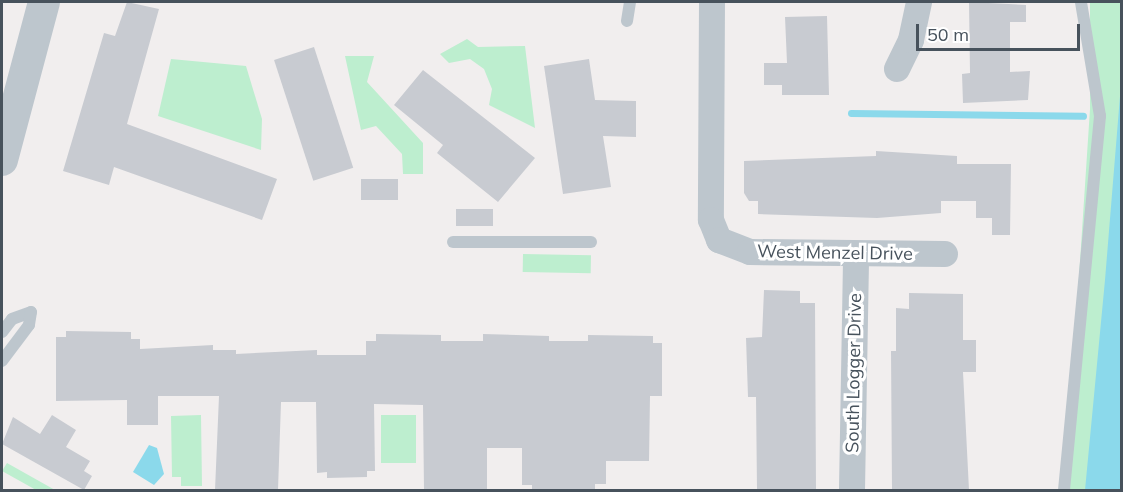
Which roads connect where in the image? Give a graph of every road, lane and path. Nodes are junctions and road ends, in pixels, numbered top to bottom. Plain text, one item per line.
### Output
1 (44, 2) edge
2 (630, 2) edge
3 (712, 2) edge
4 (919, 2) edge
5 (1081, 2) edge
6 (627, 21) dead end
7 (897, 69) dead end
8 (2, 160) edge
9 (453, 242) dead end
10 (591, 242) dead end
11 (945, 254) dead end
12 (856, 256) junction
13 (2, 332) edge
14 (2, 361) edge
15 (852, 490) edge
16 (1064, 490) edge

1 - 8 street
2 - 6 lane
3 - 12 street, West Menzel Drive
4 - 7 street
5 - 16 lane
9 - 10 lane
11 - 12 street, West Menzel Drive
12 - 15 street, South Logger Drive
13 - 14 lane

